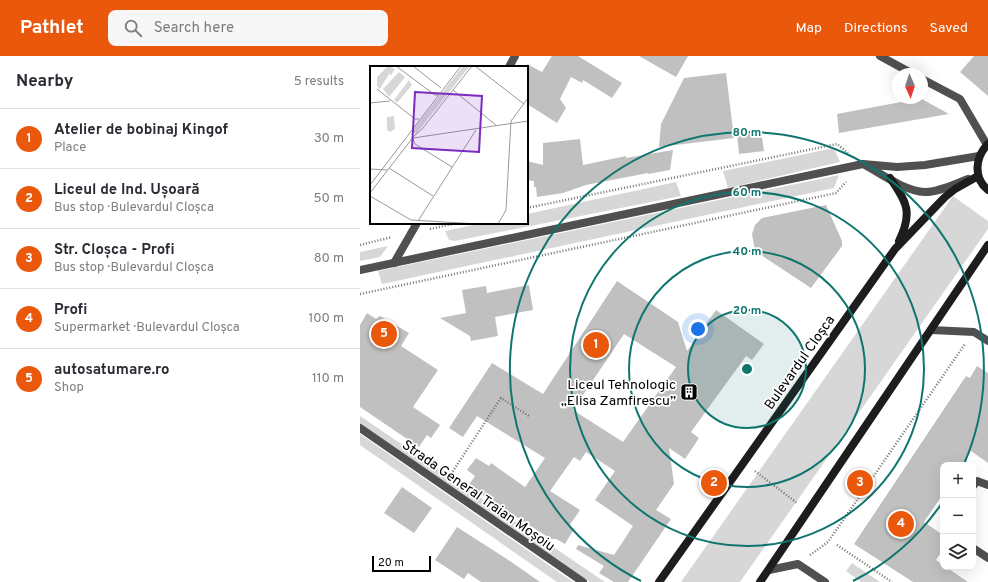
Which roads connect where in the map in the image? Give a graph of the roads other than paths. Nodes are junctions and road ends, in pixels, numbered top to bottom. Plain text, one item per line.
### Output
1 (516, 56) edge
2 (880, 56) edge
3 (510, 66) edge
4 (902, 68) edge
5 (928, 82) edge
6 (987, 145) edge
7 (979, 156) junction
8 (863, 164) junction
9 (978, 176) junction
10 (890, 178) junction
11 (988, 190) edge
12 (416, 224) edge
13 (988, 245) edge
14 (895, 249) junction
15 (394, 263) junction
16 (360, 270) edge
17 (931, 330) junction
18 (988, 341) edge
19 (360, 428) edge
20 (976, 482) edge
21 (988, 485) edge
22 (976, 550) edge
23 (988, 558) edge
24 (769, 570) junction
25 (583, 582) edge
26 (659, 582) edge
27 (760, 582) edge
28 (825, 582) edge

1 - 3 street
2 - 4 street
5 - 6 street
6 - 7 main road
7 - 8 street
7 - 9 main road
8 - 10 street
8 - 15 street
9 - 10 street
9 - 11 main road
9 - 14 main road, Bulevardul Cloșca
10 - 14 main road
12 - 15 street
13 - 17 main road
14 - 26 main road, Bulevardul Cloșca
15 - 16 street
17 - 18 street
17 - 24 main road
19 - 25 street, Strada General Traian Moșoiu
20 - 21 street
22 - 23 street
24 - 27 main road
24 - 28 street

